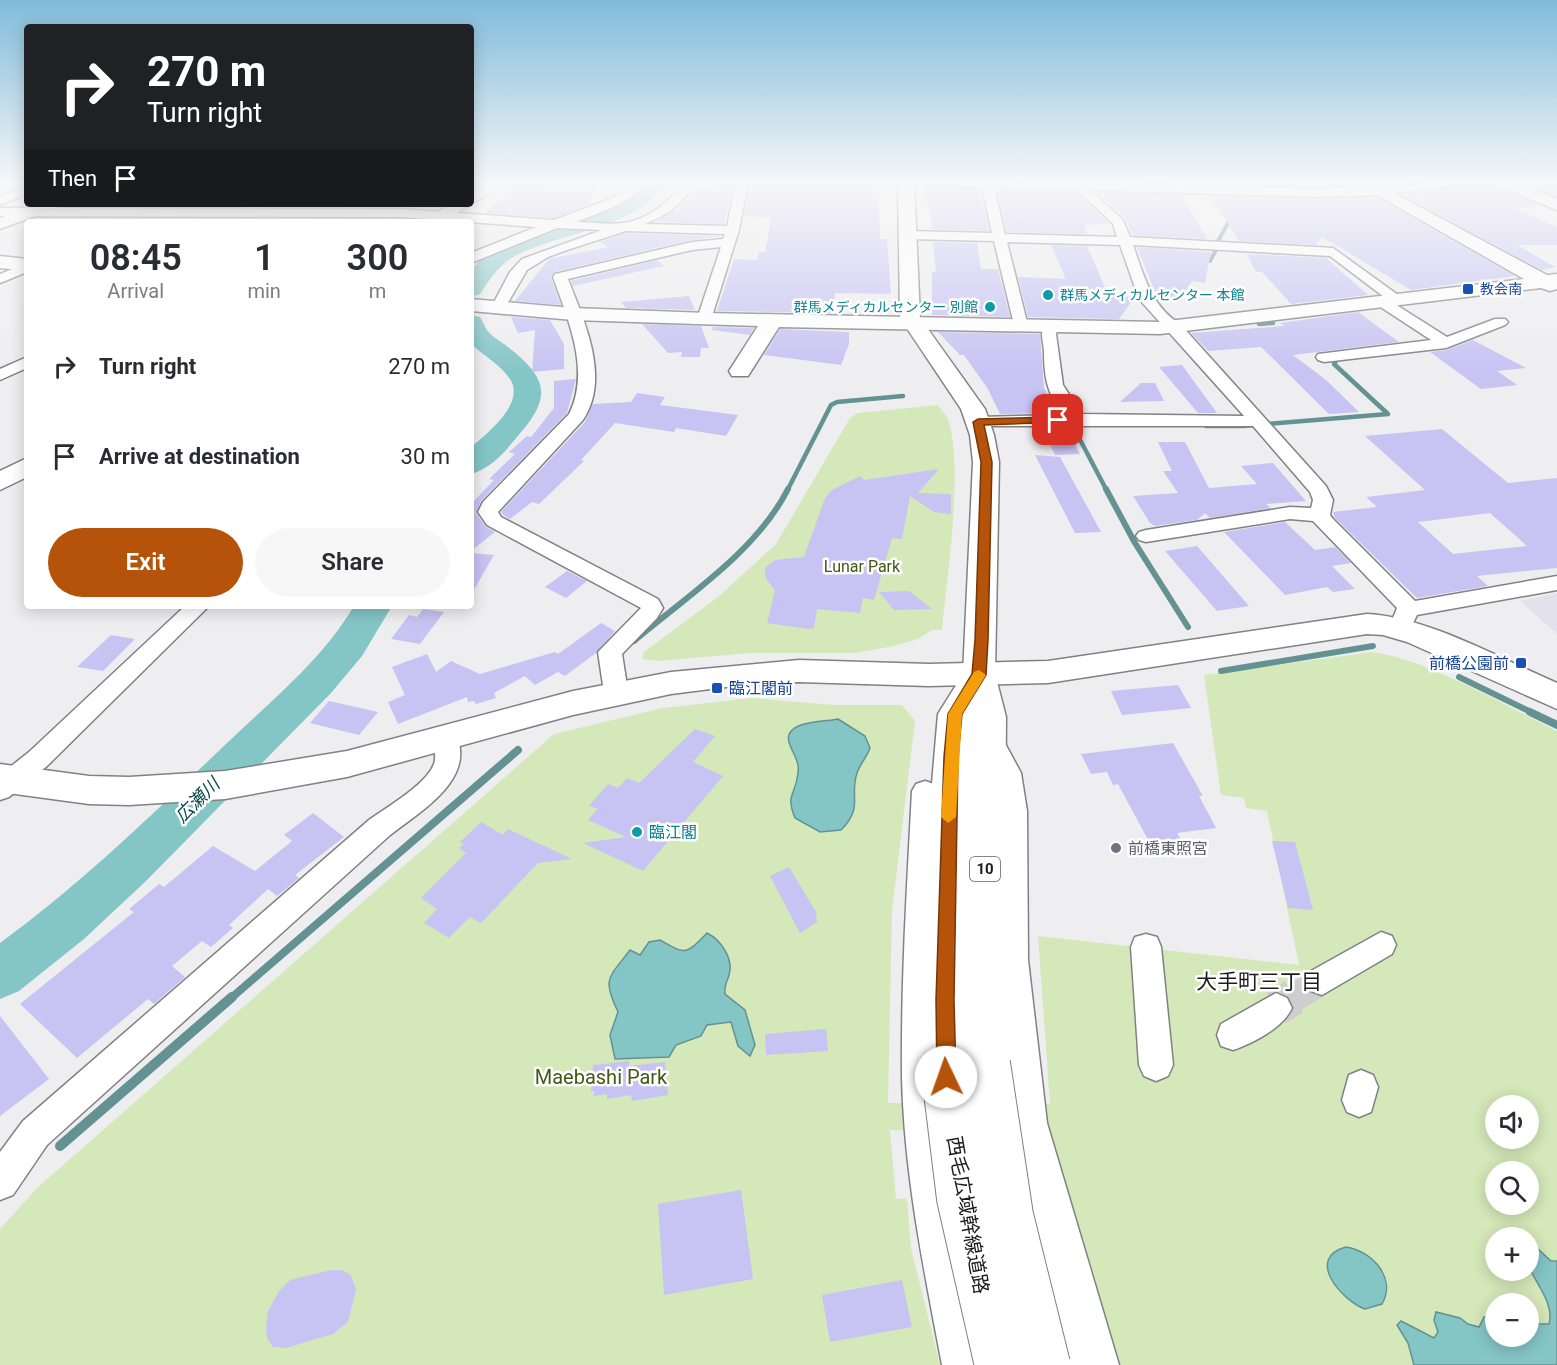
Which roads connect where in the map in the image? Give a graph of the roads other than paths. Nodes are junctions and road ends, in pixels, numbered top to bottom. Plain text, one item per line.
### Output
1 (493, 246) edge
2 (564, 246) edge
3 (693, 246) edge
4 (726, 246) edge
5 (908, 246) edge
6 (1001, 246) edge
7 (1127, 246) edge
8 (1214, 246) edge
9 (1483, 246) edge
10 (474, 257) edge
11 (0, 262) edge
12 (24, 266) edge
13 (24, 267) edge
14 (0, 279) edge
15 (1553, 283) edge
16 (1391, 302) junction
17 (484, 307) edge
18 (573, 314) junction
19 (707, 319) junction
20 (773, 320) junction
21 (1500, 322) dead end
22 (912, 323) junction
23 (1020, 326) junction
24 (1051, 327) junction
25 (1175, 327) junction
26 (1446, 343) junction
27 (1324, 357) dead end
28 (24, 363) edge
29 (740, 371) dead end
30 (0, 375) edge
31 (1078, 420) junction
32 (1258, 421) junction
33 (978, 422) junction
34 (24, 468) edge
35 (0, 482) edge
36 (1320, 515) junction
37 (1146, 536) dead end
38 (1557, 583) edge
39 (195, 609) edge
40 (1405, 619) junction
41 (979, 675) junction
42 (616, 692) junction
43 (1557, 697) edge
44 (444, 738) junction
45 (988, 743) junction
46 (5, 783) edge
47 (925, 791) dead end
48 (1381, 945) dead end
49 (1146, 947) dead end
50 (1322, 981) tunnel mouth
51 (1276, 1008) tunnel mouth
52 (1233, 1035) dead end
53 (965, 1061) junction
54 (1156, 1065) dead end
55 (927, 1160) junction
56 (1033, 1161) junction
57 (0, 1182) edge
58 (962, 1365) edge
59 (1000, 1365) edge
60 (1045, 1365) edge
61 (1091, 1365) edge

1 - 10 street
2 - 17 street
3 - 18 street
4 - 19 street
5 - 22 street
6 - 23 street
7 - 25 street
8 - 16 street
9 - 15 street
11 - 12 street
13 - 14 street
15 - 16 street
16 - 25 street
16 - 26 street
17 - 18 street
18 - 19 street
18 - 42 street
19 - 20 street
20 - 22 street
20 - 29 street
21 - 26 street
22 - 23 street
22 - 33 street, 西毛広域幹線道路 / 10
23 - 24 street
24 - 25 street
24 - 31 street
25 - 32 street
26 - 27 street
28 - 30 street
31 - 32 street
31 - 33 street
32 - 36 street
33 - 41 street, 西毛広域幹線道路 / 10
34 - 35 street
36 - 37 street
36 - 40 street
38 - 40 street
39 - 46 street
40 - 41 street
40 - 43 street
41 - 42 street
41 - 45 street, 西毛広域幹線道路 / 10
41 - 53 street, 西毛広域幹線道路 / 10
42 - 44 street
44 - 46 street
44 - 57 street
45 - 53 street, 西毛広域幹線道路 / 10
45 - 56 street
47 - 55 street
48 - 50 street
49 - 54 street
51 - 52 street
53 - 59 street, 西毛広域幹線道路 / 10, bridge
53 - 60 street, 西毛広域幹線道路 / 10, bridge
55 - 56 street
55 - 58 street
56 - 61 street

